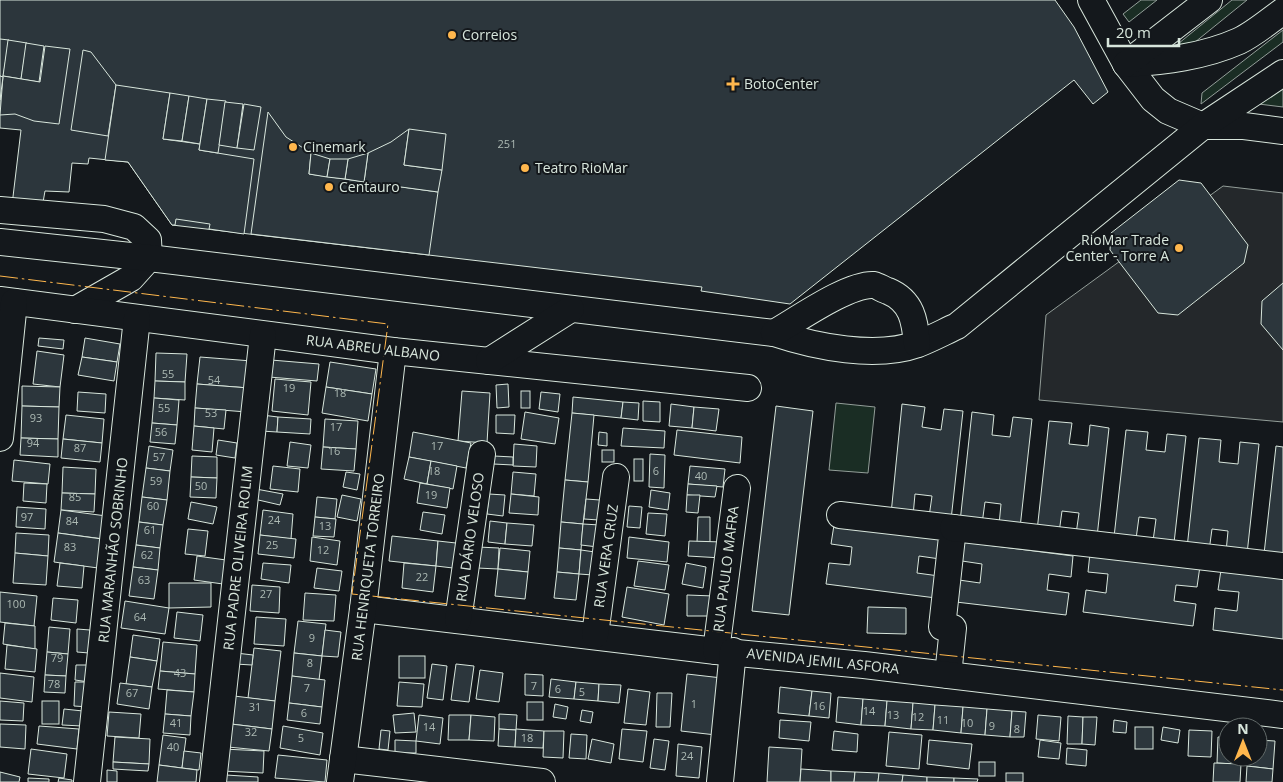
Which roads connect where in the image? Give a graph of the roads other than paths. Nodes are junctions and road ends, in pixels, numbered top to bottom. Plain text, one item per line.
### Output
1 (1209, 0) edge
2 (1094, 1) edge
3 (1283, 11) edge
4 (1126, 64) junction
5 (1283, 73) edge
6 (1203, 126) junction
7 (1283, 131) edge
8 (0, 210) edge
9 (0, 242) edge
10 (148, 258) junction
11 (7, 301) edge
12 (572, 309) junction
13 (75, 310) junction
14 (137, 318) junction
15 (774, 333) junction
16 (263, 334) junction
17 (917, 344) junction
18 (393, 351) junction
19 (489, 361) junction
20 (748, 388) dead end
21 (0, 438) edge
22 (482, 454) dead end
23 (616, 477) dead end
24 (737, 488) dead end
25 (840, 515) dead end
26 (953, 528) junction
27 (1283, 566) edge
28 (363, 609) junction
29 (458, 620) junction
30 (595, 635) junction
31 (724, 651) junction
32 (948, 675) junction
33 (1283, 715) edge
34 (342, 771) edge
35 (87, 782) edge
36 (213, 782) edge
37 (542, 782) edge
38 (720, 782) edge

1 - 4 street
2 - 4 street
3 - 4 street
4 - 6 street
5 - 6 street
6 - 7 street
6 - 17 street
8 - 10 street
9 - 10 street
10 - 12 street
10 - 13 street
11 - 13 street, RUA ABREU ALBANO
11 - 21 street
12 - 15 street
12 - 19 street
13 - 14 street, RUA ABREU ALBANO
14 - 16 street, RUA ABREU ALBANO
14 - 35 street, RUA MARANHÃO SOBRINHO
15 - 17 street
15 - 17 street
16 - 18 street, RUA ABREU ALBANO
16 - 36 street, RUA PADRE OLIVEIRA ROLIM
18 - 19 street, RUA ABREU ALBANO
18 - 28 street, RUA HENRIQUETA TORREIRO
19 - 20 street, RUA ABREU ALBANO
22 - 29 street, RUA DÁRIO VELOSO
23 - 30 street, RUA VERA CRUZ
24 - 31 street, RUA PAULO MAFRA
25 - 26 street
26 - 27 street
26 - 32 street
28 - 29 street, AVENIDA JEMIL ASFORA
28 - 34 street, RUA HENRIQUETA TORREIRO
29 - 30 street, AVENIDA JEMIL ASFORA
30 - 31 street, AVENIDA JEMIL ASFORA
31 - 32 street, AVENIDA JEMIL ASFORA
31 - 38 street, RUA PAULO MAFRA
32 - 33 street, AVENIDA JEMIL ASFORA
34 - 37 street

